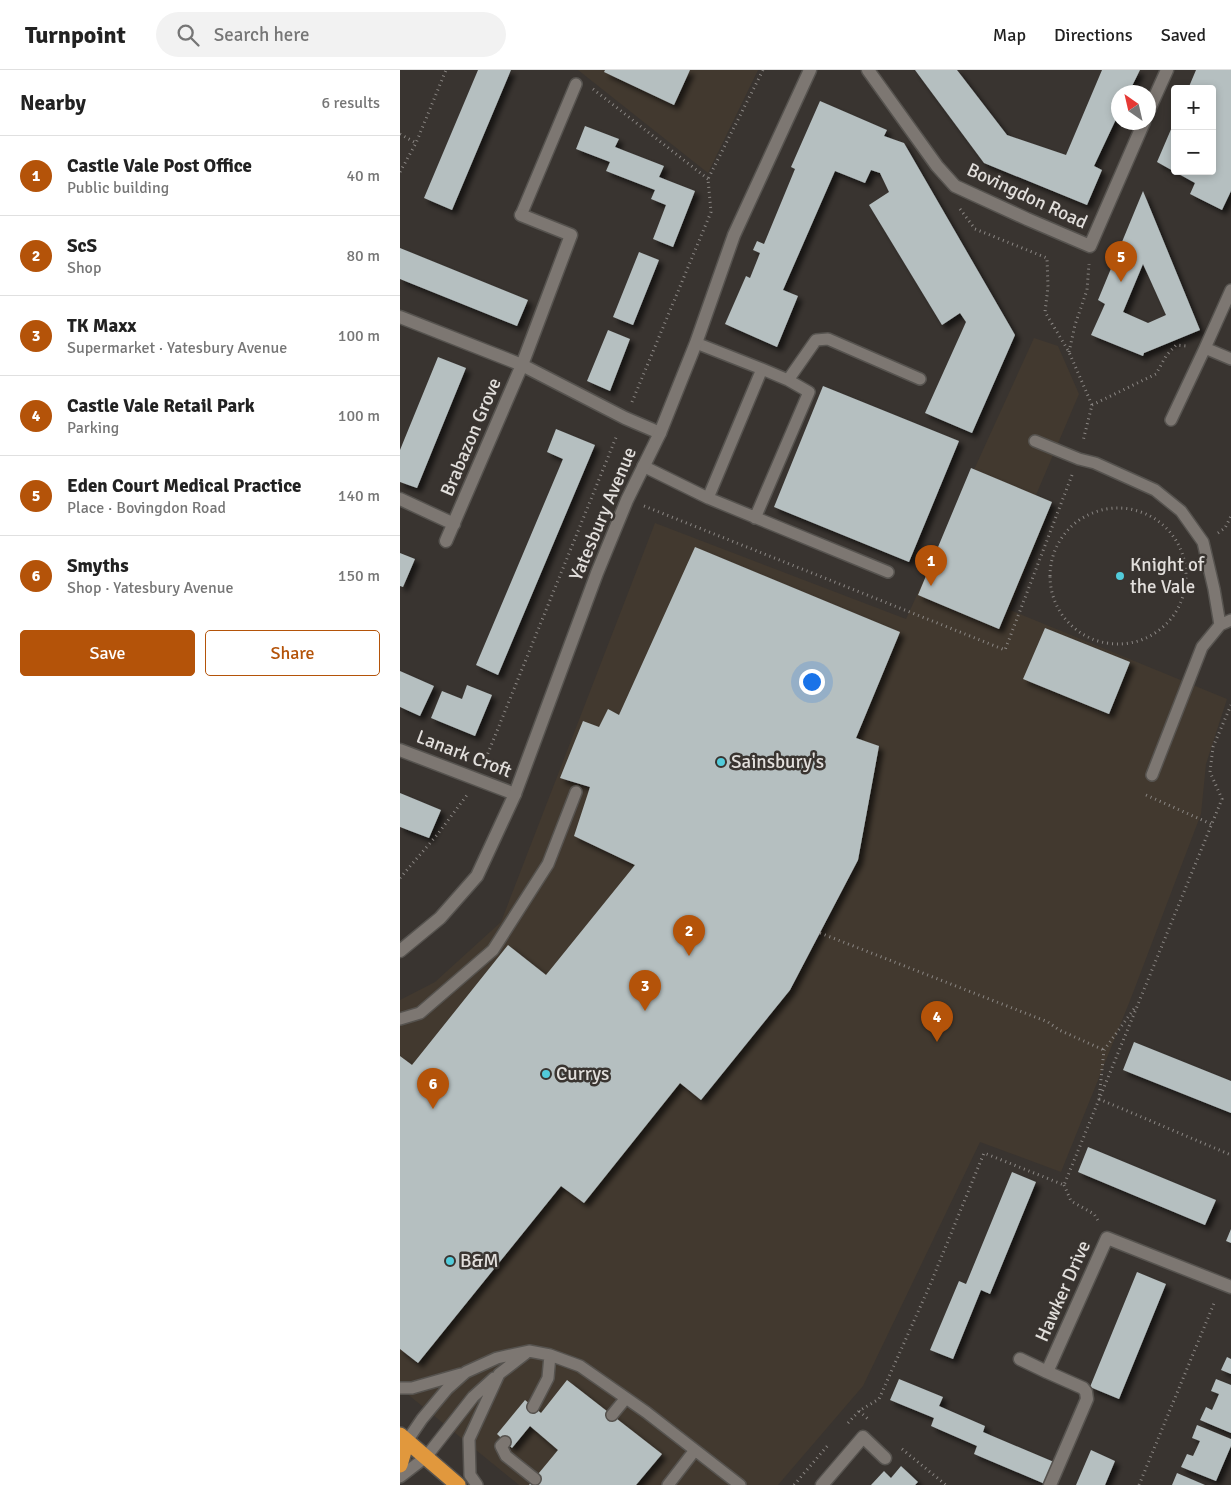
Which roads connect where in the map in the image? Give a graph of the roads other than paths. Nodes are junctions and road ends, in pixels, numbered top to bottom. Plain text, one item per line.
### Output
1 (810, 70) edge
2 (868, 70) edge
3 (1167, 70) edge
4 (576, 84) dead end
5 (1156, 94) edge
6 (1141, 130) edge
7 (521, 215) joint
8 (1231, 290) edge
9 (400, 317) edge
10 (696, 343) junction
11 (1205, 348) junction
12 (1231, 359) edge
13 (522, 365) junction
14 (762, 369) junction
15 (920, 378) dead end
16 (788, 380) junction
17 (1171, 420) dead end
18 (660, 433) junction
19 (1035, 441) dead end
20 (643, 466) junction
21 (708, 498) junction
22 (400, 499) edge
23 (755, 518) junction
24 (454, 524) junction
25 (446, 541) dead end
26 (888, 572) dead end
27 (1226, 622) edge
28 (400, 750) edge
29 (1152, 775) dead end
30 (576, 792) dead end
31 (515, 794) junction
32 (400, 951) edge
33 (400, 1019) edge
34 (1227, 1286) edge
35 (529, 1351) junction
36 (550, 1355) junction
37 (1020, 1359) dead end
38 (466, 1372) junction
39 (1047, 1372) junction
40 (499, 1374) junction
41 (400, 1388) edge
42 (626, 1398) junction
43 (533, 1407) dead end
44 (612, 1415) dead end
45 (404, 1438) edge
46 (505, 1442) dead end
47 (695, 1450) junction
48 (426, 1457) junction
49 (885, 1458) dead end
50 (400, 1465) edge
51 (400, 1477) edge
52 (535, 1479) dead end
53 (458, 1485) edge
54 (477, 1485) edge
55 (668, 1485) edge
56 (740, 1485) edge
57 (822, 1485) edge
58 (1050, 1485) edge

1 - 10 street, Yatesbury Avenue
2 - 6 street, Bovingdon Road
3 - 5 street
4 - 7 lane, Brabazon Grove
7 - 13 street, Brabazon Grove
8 - 11 lane
9 - 13 street, Brabazon Grove
10 - 14 lane
10 - 18 street, Yatesbury Avenue
11 - 12 lane
11 - 17 lane
13 - 18 street, Brabazon Grove
13 - 24 street, Brabazon Grove
14 - 16 lane
14 - 21 lane
15 - 16 lane
16 - 23 lane
18 - 20 street, Yatesbury Avenue
19 - 27 lane
20 - 21 lane
20 - 31 street, Yatesbury Avenue
21 - 23 lane
22 - 24 street, Brabazon Grove
23 - 26 lane
24 - 25 street, Brabazon Grove
27 - 29 lane
28 - 31 street, Lanark Croft
30 - 33 lane
31 - 32 street, Yatesbury Avenue
34 - 39 street, Hawker Drive
35 - 36 lane
35 - 38 lane
35 - 40 lane
36 - 42 lane
36 - 43 lane
37 - 39 street, Hawker Drive
38 - 41 lane
38 - 45 lane
39 - 58 street, Hawker Drive
40 - 48 lane
40 - 54 lane
42 - 44 lane
42 - 47 lane
45 - 48 highway
45 - 50 highway
46 - 52 lane
47 - 55 lane
47 - 56 lane
48 - 51 lane
48 - 53 highway
49 - 57 street

